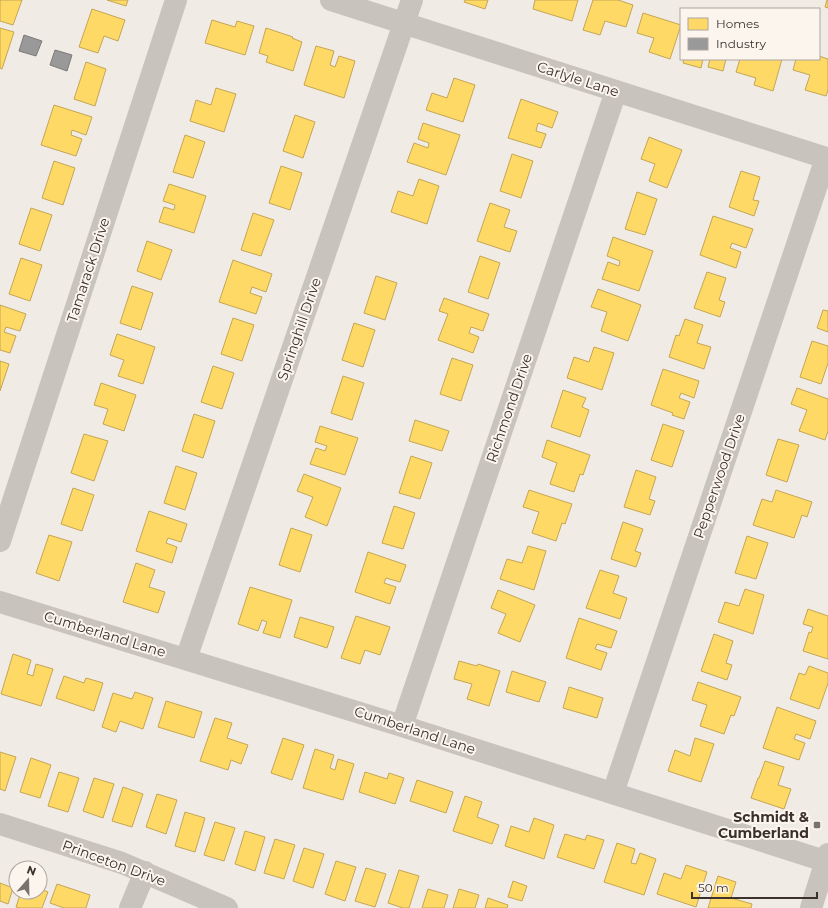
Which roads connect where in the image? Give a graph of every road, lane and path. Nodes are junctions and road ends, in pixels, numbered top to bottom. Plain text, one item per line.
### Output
1 (176, 0) edge
2 (331, 0) edge
3 (412, 0) edge
4 (404, 23) junction
5 (616, 91) junction
6 (826, 158) joint
7 (0, 541) edge
8 (0, 602) edge
9 (186, 659) junction
10 (402, 726) junction
11 (613, 794) junction
12 (0, 824) edge
13 (827, 859) edge
14 (145, 872) junction
15 (130, 908) edge
16 (227, 908) edge
17 (811, 908) edge

1 - 7 street, Tamarack Drive
2 - 4 street, Carlyle Lane
3 - 4 street, Springhill Drive
4 - 5 street, Carlyle Lane
4 - 9 street, Springhill Drive
5 - 6 street, Carlyle Lane
5 - 10 street, Richmond Drive
6 - 11 street, Pepperwood Drive
8 - 9 street, Cumberland Lane
9 - 10 street, Cumberland Lane
10 - 11 street, Cumberland Lane
11 - 13 street, Cumberland Lane
12 - 14 street, Princeton Drive
13 - 17 street
14 - 15 street
14 - 16 street, Princeton Drive

